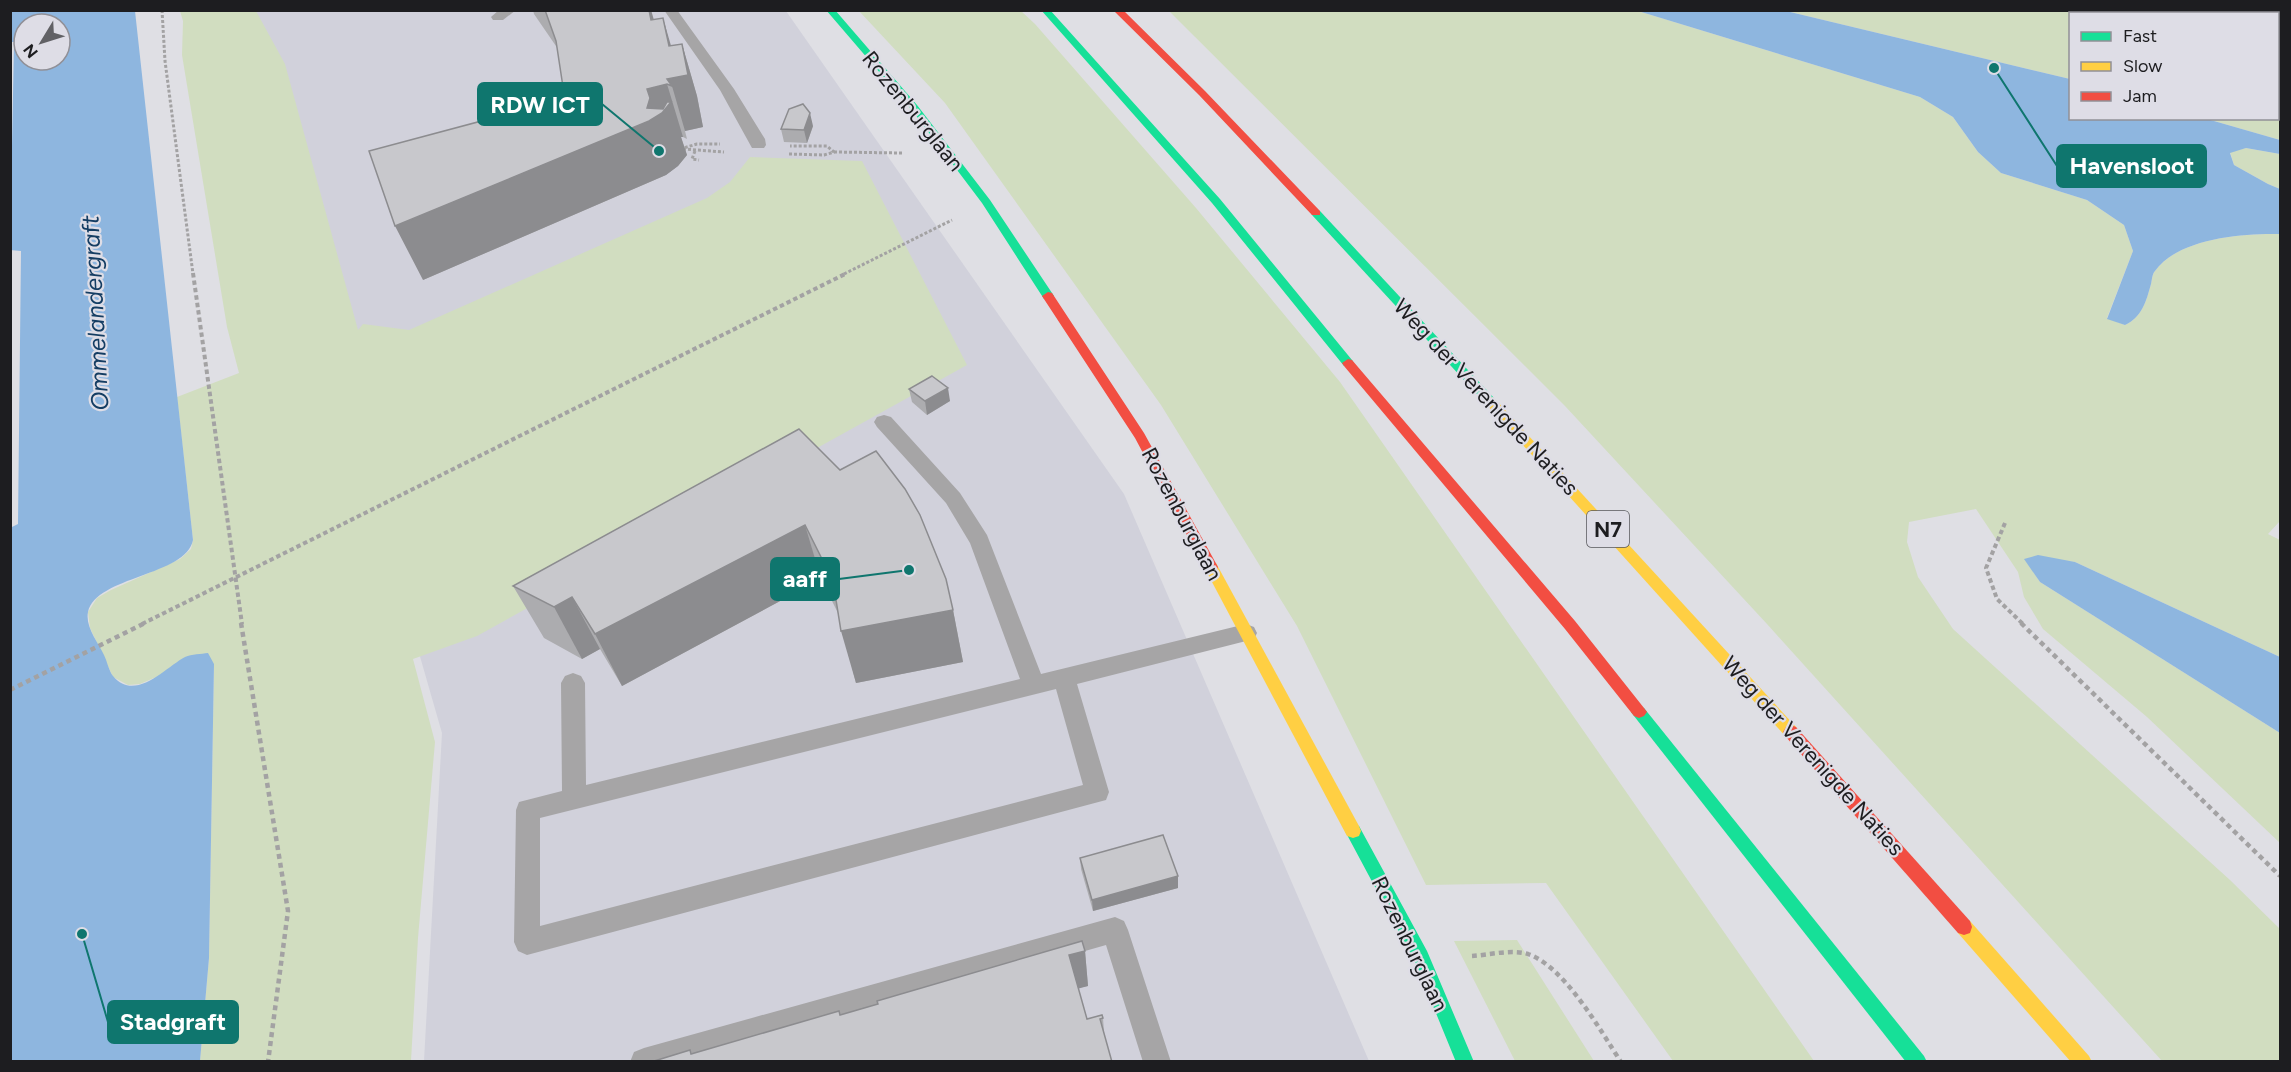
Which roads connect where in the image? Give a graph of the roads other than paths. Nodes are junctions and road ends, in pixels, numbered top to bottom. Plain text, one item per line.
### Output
1 (670, 10) edge
2 (830, 10) edge
3 (1045, 10) edge
4 (1117, 10) edge
5 (758, 145) dead end
6 (884, 422) dead end
7 (1246, 633) junction
8 (1064, 678) junction
9 (573, 683) dead end
10 (1034, 686) junction
11 (574, 798) junction
12 (644, 1062) edge
13 (1157, 1062) edge
14 (1465, 1062) edge
15 (1918, 1062) edge
16 (2083, 1062) edge

1 - 5 lane
2 - 7 main road, Rozenburglaan
3 - 15 main road
4 - 16 main road, Weg der Verenigde Naties / N7
6 - 10 lane
7 - 8 lane
7 - 14 main road, Rozenburglaan
8 - 10 lane
8 - 11 lane
9 - 11 lane
10 - 11 lane
12 - 13 lane

